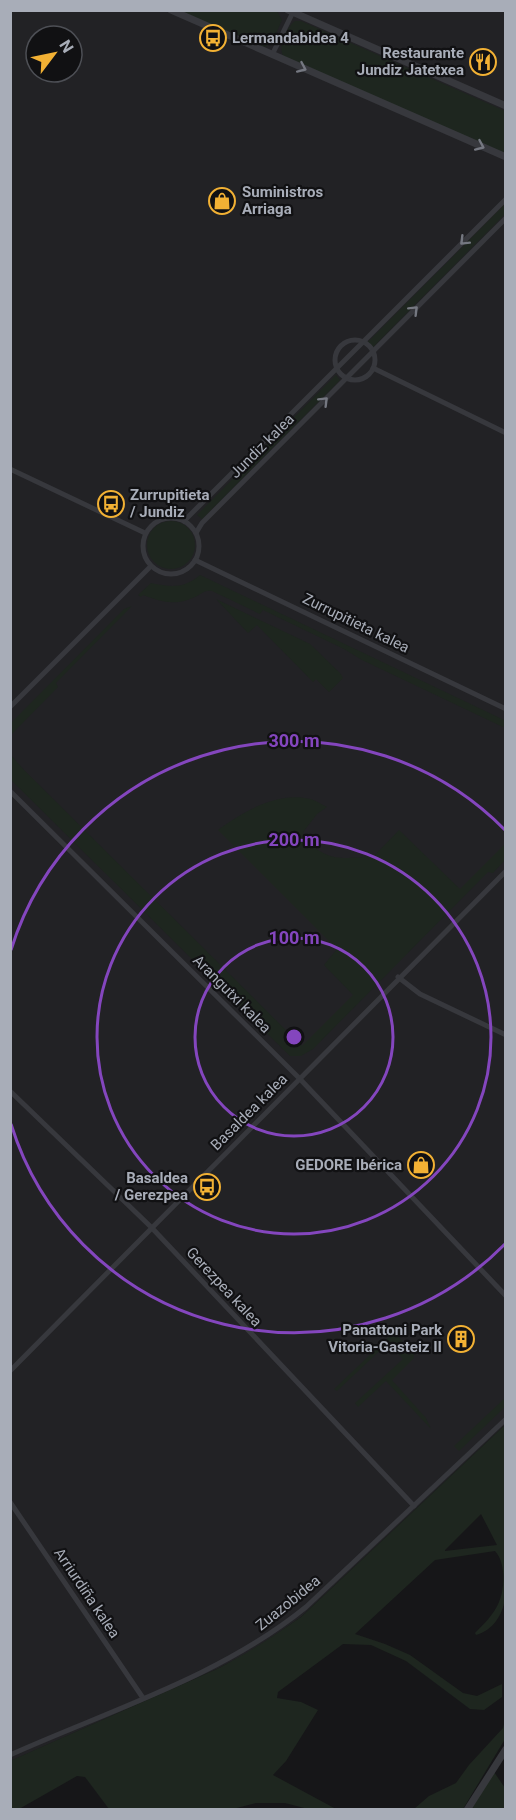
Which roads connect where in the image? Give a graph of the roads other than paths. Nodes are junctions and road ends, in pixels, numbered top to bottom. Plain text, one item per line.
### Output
1 (171, 10) edge
2 (291, 11) edge
3 (272, 55) junction
4 (506, 106) edge
5 (506, 157) edge
6 (506, 199) edge
7 (506, 218) edge
8 (363, 342) junction
9 (373, 352) junction
10 (373, 368) junction
11 (337, 369) junction
12 (346, 378) junction
13 (506, 433) edge
14 (10, 469) edge
15 (184, 521) junction
16 (145, 533) junction
17 (196, 533) junction
18 (195, 560) junction
19 (151, 566) junction
20 (10, 707) edge
21 (506, 709) edge
22 (10, 791) edge
23 (506, 871) edge
24 (398, 977) junction
25 (506, 1035) edge
26 (299, 1078) junction
27 (10, 1091) edge
28 (151, 1227) junction
29 (506, 1296) edge
30 (10, 1371) edge
31 (506, 1419) edge
32 (10, 1502) edge
33 (414, 1506) junction
34 (142, 1698) junction
35 (506, 1749) edge
36 (10, 1755) edge
37 (467, 1809) edge

1 - 3 street
2 - 3 street
2 - 4 street
3 -> 5 street
6 -> 8 street, Jundiz kalea
9 -> 7 street, Jundiz kalea
8 - 9 street
8 - 11 street, Jundiz kalea
8 - 11 street, Jundiz kalea
9 - 10 street
9 - 12 street, Jundiz kalea
10 - 12 street, Jundiz kalea
10 - 13 street
11 - 12 street
11 - 15 street, Jundiz kalea
17 -> 12 street, Jundiz kalea
14 - 16 street
15 - 16 street
15 - 17 street
16 - 19 street
17 - 18 street
18 - 19 street
18 - 21 street, Zurrupitieta kalea
19 - 20 street
22 - 26 street, Arangutxi kalea
23 - 24 street, Basaldea kalea
24 - 25 street
24 - 26 street, Basaldea kalea
26 - 28 street, Basaldea kalea
26 - 29 street, Arangutxi kalea
27 - 28 street, Gerezpea kalea
28 - 30 street, Basaldea kalea
28 - 33 street, Gerezpea kalea
31 - 33 street, Zuazobidea
32 - 34 street, Arriurdiña kalea
33 - 34 street, Zuazobidea
34 - 36 street, Zuazobidea
35 - 37 street

